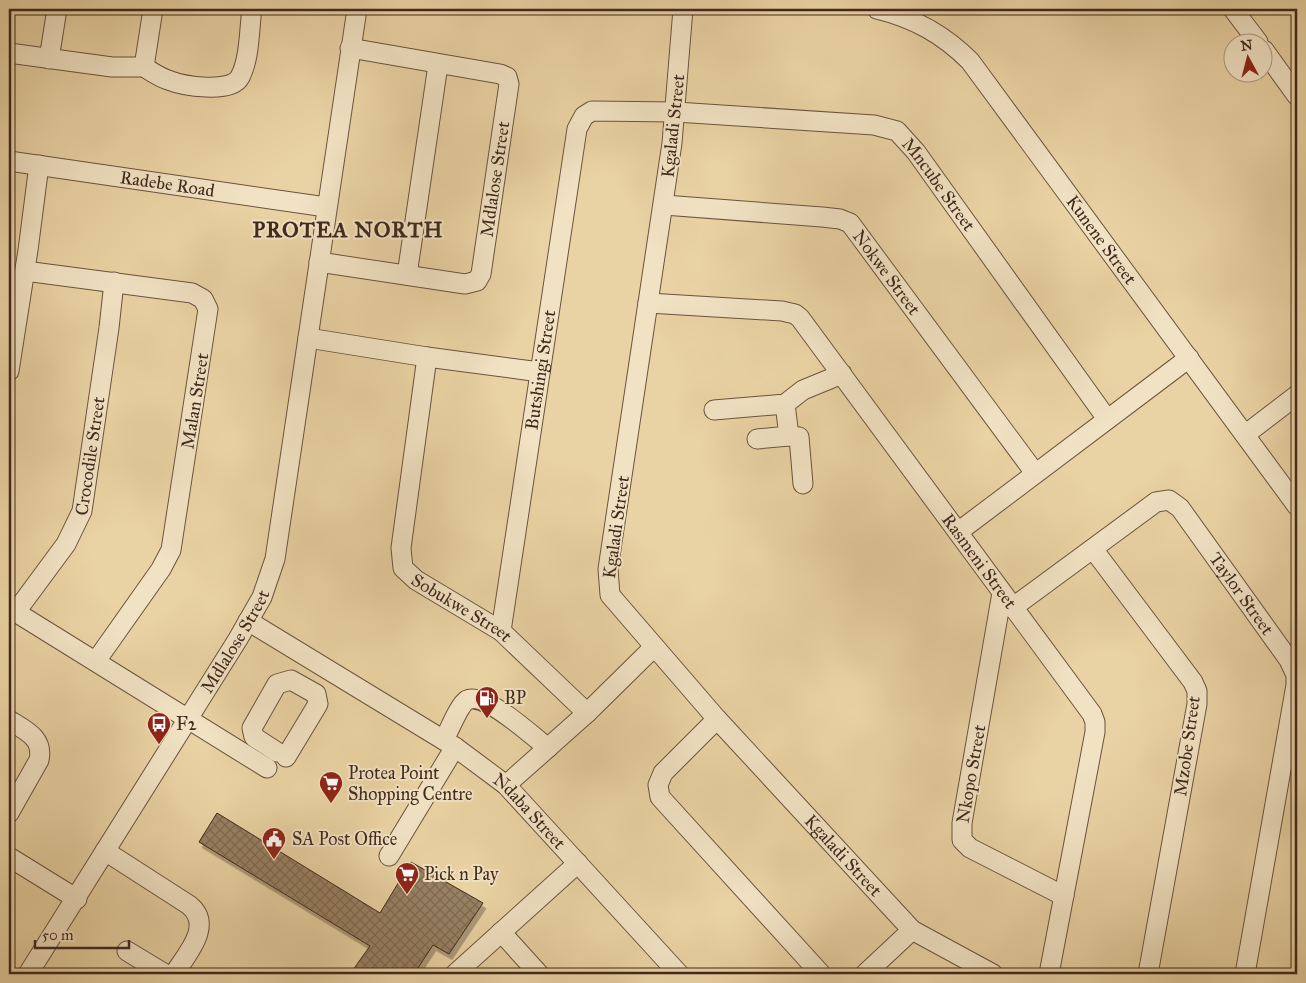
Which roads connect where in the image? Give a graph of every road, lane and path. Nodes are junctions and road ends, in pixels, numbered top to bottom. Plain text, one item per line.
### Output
1 (57, 9) edge
2 (153, 9) edge
3 (252, 9) edge
4 (356, 9) edge
5 (683, 9) edge
6 (883, 9) edge
7 (1233, 9) edge
8 (1250, 32) edge
9 (350, 48) junction
10 (9, 54) edge
11 (49, 58) junction
12 (1274, 64) edge
13 (438, 65) junction
14 (144, 67) junction
15 (1297, 96) edge
16 (588, 112) joint
17 (676, 112) junction
18 (9, 161) edge
19 (39, 165) junction
20 (664, 206) junction
21 (326, 207) junction
22 (319, 262) junction
23 (25, 271) junction
24 (407, 275) junction
25 (114, 282) junction
26 (648, 303) junction
27 (308, 338) junction
28 (427, 357) junction
29 (1190, 358) junction
30 (9, 371) edge
31 (540, 372) junction
32 (842, 374) junction
33 (1297, 395) edge
34 (786, 404) junction
35 (714, 410) dead end
36 (1107, 419) junction
37 (1246, 434) junction
38 (789, 436) junction
39 (758, 439) dead end
40 (1035, 473) junction
41 (804, 484) dead end
42 (1297, 506) edge
43 (958, 532) junction
44 (1093, 549) junction
45 (1007, 600) junction
46 (12, 610) edge
47 (248, 621) junction
48 (501, 631) junction
49 (654, 647) junction
50 (96, 661) junction
51 (587, 713) junction
52 (188, 719) junction
53 (718, 719) junction
54 (9, 720) edge
55 (1291, 743) edge
56 (450, 744) junction
57 (548, 748) junction
58 (267, 768) dead end
59 (506, 784) junction
60 (9, 813) edge
61 (105, 851) junction
62 (389, 856) dead end
63 (9, 857) edge
64 (578, 863) junction
65 (1064, 896) junction
66 (77, 899) junction
67 (912, 930) junction
68 (501, 932) junction
69 (127, 951) dead end
70 (28, 974) edge
71 (165, 974) edge
72 (174, 974) edge
73 (455, 974) edge
74 (539, 974) edge
75 (679, 974) edge
76 (821, 974) edge
77 (865, 974) edge
78 (993, 974) edge
79 (1049, 974) edge
80 (1148, 974) edge
81 (1244, 974) edge

1 - 11 street
2 - 14 street
3 - 14 street
4 - 9 street, Mdlalose Street
5 - 17 street, Kgaladi Street
6 - 29 street, Kunene Street
7 - 8 street
9 - 13 street, Mdlalose Street
9 - 21 street, Mdlalose Street
10 - 11 street
11 - 14 street
12 - 15 street
13 - 24 street
13 - 24 street, Mdlalose Street
16 - 17 street, Mncube Street
16 - 31 street, Butshingi Street
17 - 20 street, Kgaladi Street
17 - 36 street, Mncube Street
18 - 19 street, Radebe Road
19 - 21 street, Radebe Road
19 - 23 street
20 - 26 street, Kgaladi Street
20 - 40 street, Nokwe Street
21 - 22 street, Mdlalose Street
22 - 24 street, Mdlalose Street
22 - 27 street, Mdlalose Street
23 - 25 street, Malan Street
23 - 30 street
25 - 46 street, Crocodile Street
25 - 50 street, Malan Street
26 - 32 street, Rasmeni Street
26 - 49 street, Kgaladi Street
27 - 28 street
27 - 47 street, Mdlalose Street
28 - 31 street
28 - 48 street, Sobukwe Street
29 - 36 street
29 - 37 street, Kunene Street
31 - 48 street, Butshingi Street
32 - 34 street
32 - 43 street, Rasmeni Street
33 - 37 street
34 - 35 street
34 - 38 street
36 - 40 street
37 - 42 street, Kunene Street
38 - 39 street
38 - 41 street
40 - 43 street
43 - 45 street, Rasmeni Street
44 - 45 street, Taylor Street
44 - 55 street, Taylor Street
44 - 80 street, Mzobe Street
45 - 65 street, Rasmeni Street
45 - 65 street, Nkopo Street
46 - 50 street
47 - 52 street, Mdlalose Street
47 - 56 street, Ndaba Street
48 - 51 street, Sobukwe Street
49 - 51 street
49 - 53 street, Kgaladi Street
50 - 52 street
51 - 57 street
52 - 58 street
52 - 61 street, Mdlalose Street
53 - 67 street, Kgaladi Street
53 - 76 street
54 - 60 street
55 - 81 street, Taylor Street
56 - 57 street
56 - 59 street, Ndaba Street
56 - 62 street
57 - 59 street
59 - 64 street, Ndaba Street
61 - 66 street, Mdlalose Street
61 - 72 street
63 - 66 street
64 - 68 street
64 - 75 street, Ndaba Street
65 - 79 street, Rasmeni Street
66 - 70 street, Mdlalose Street
67 - 77 street
67 - 78 street, Kgaladi Street
68 - 73 street
68 - 74 street
69 - 71 street

